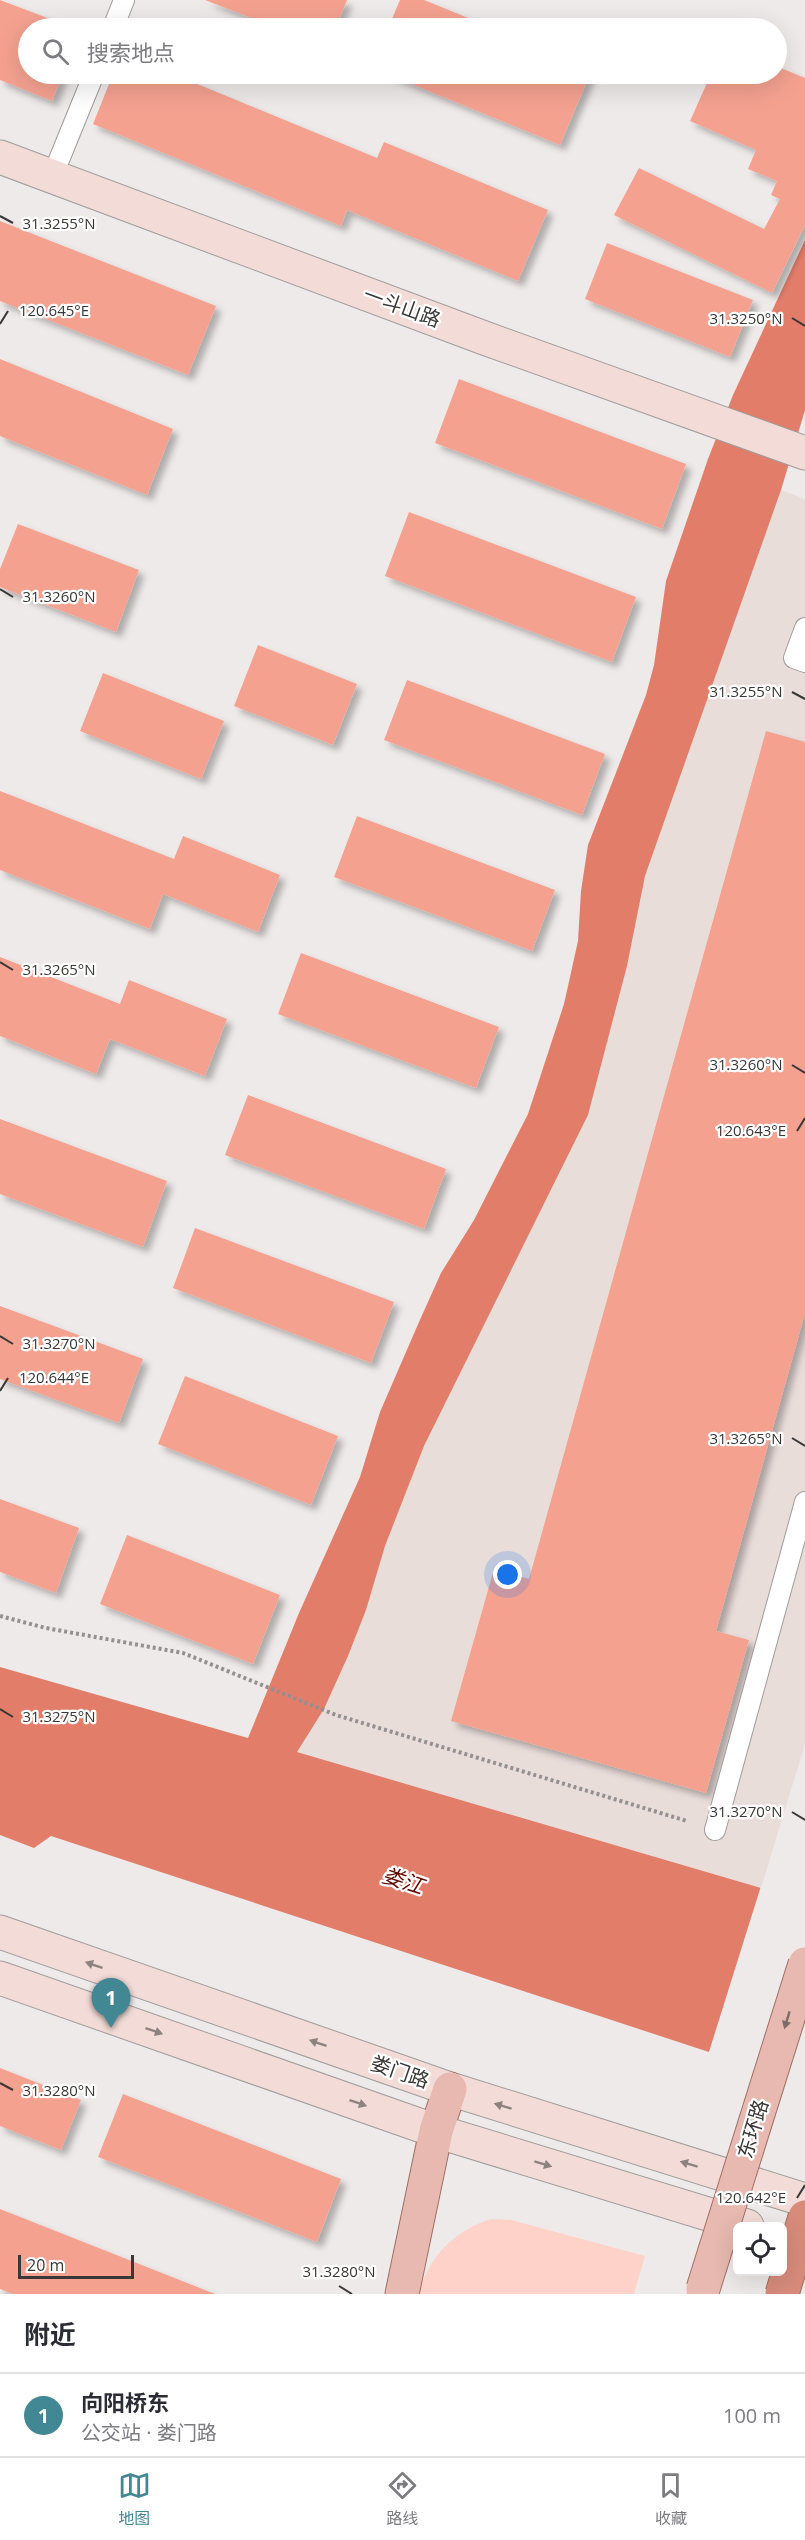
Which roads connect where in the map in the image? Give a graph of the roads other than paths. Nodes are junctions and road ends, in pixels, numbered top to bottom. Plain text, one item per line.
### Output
1 (124, 0) edge
2 (117, 18) edge
3 (90, 84) edge
4 (0, 157) edge
5 (52, 177) junction
6 (803, 452) edge
7 (805, 628) edge
8 (805, 662) edge
9 (805, 1502) edge
10 (715, 1830) road end
11 (0, 1932) edge
12 (805, 1964) edge
13 (0, 1978) edge
14 (450, 2090) junction
15 (436, 2130) junction
16 (805, 2199) edge
17 (805, 2217) edge
18 (734, 2222) edge
19 (787, 2239) edge
20 (805, 2244) edge
21 (702, 2291) edge
22 (402, 2294) edge
23 (782, 2294) edge

1 - 2 lane
3 - 5 lane
4 - 5 main road, 一斗山路
5 - 6 main road, 一斗山路
7 - 8 lane
9 - 10 lane
14 -> 11 main road, 娄门路
12 -> 21 main road, 东环路, bridge
13 -> 15 main road
14 - 15 main road
16 -> 14 main road, 娄门路
15 -> 18 main road
15 - 22 main road
17 - 23 highway, bridge
19 - 20 main road

